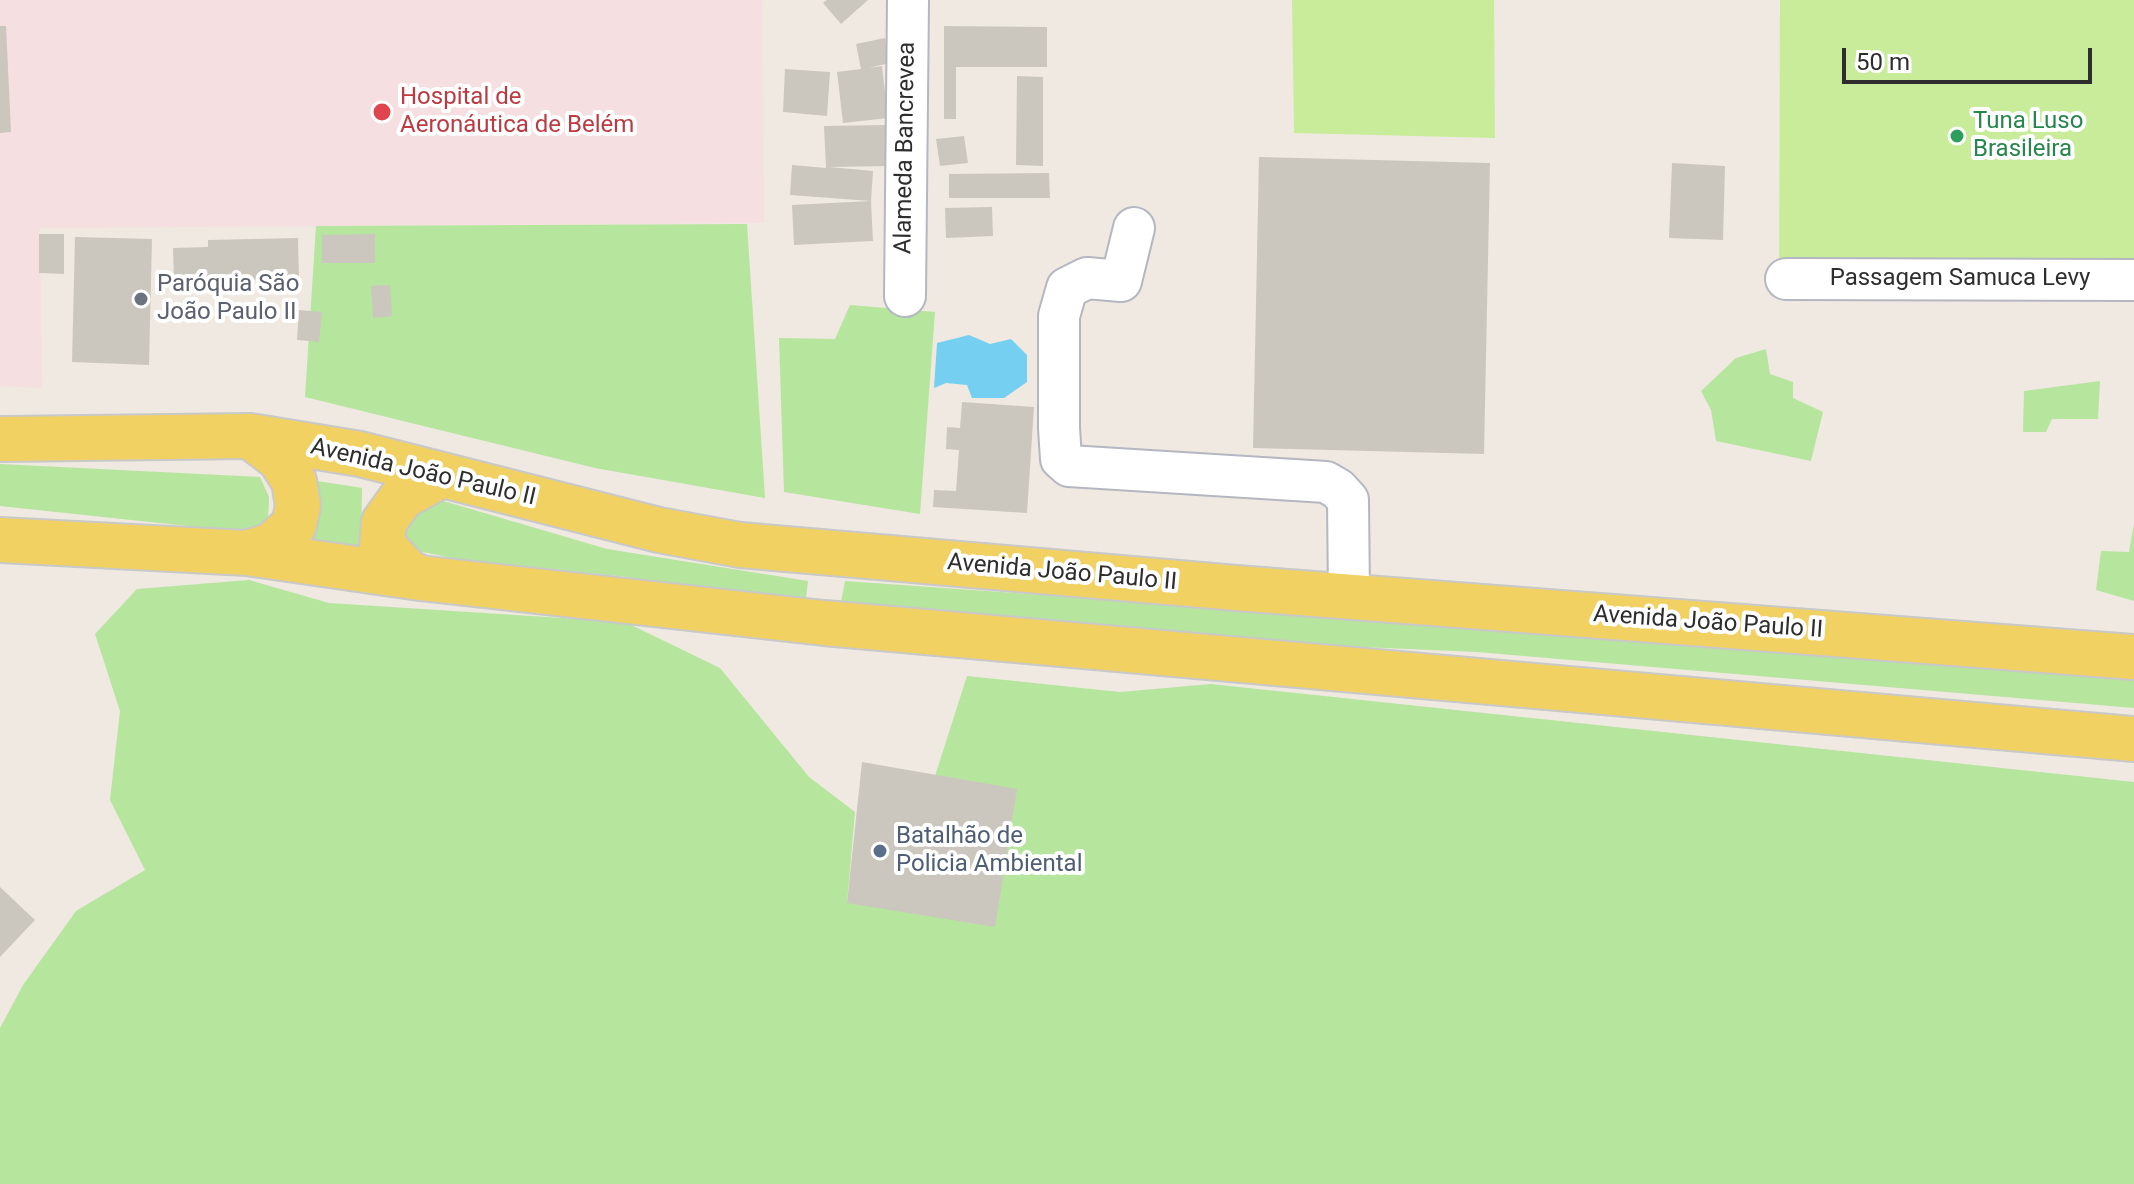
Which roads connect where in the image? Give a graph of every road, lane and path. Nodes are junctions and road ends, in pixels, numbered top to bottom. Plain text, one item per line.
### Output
1 (908, 0) edge
2 (1134, 228) dead end
3 (1786, 279) dead end
4 (2134, 280) edge
5 (905, 296) dead end
6 (250, 436) junction
7 (0, 439) edge
8 (442, 475) junction
9 (0, 540) edge
10 (247, 553) junction
11 (420, 578) junction
12 (1349, 597) junction
13 (2134, 657) edge
14 (2134, 739) edge

1 - 5 street, Alameda Bancrevea
2 - 12 street
3 - 4 street, Passagem Samuca Levy
6 - 7 main road, Avenida João Paulo II
6 - 8 main road, Avenida João Paulo II
6 - 10 main road
8 - 11 main road
8 - 12 main road, Avenida João Paulo II
9 - 10 main road
10 - 11 main road
11 - 14 main road
12 - 13 main road, Avenida João Paulo II

